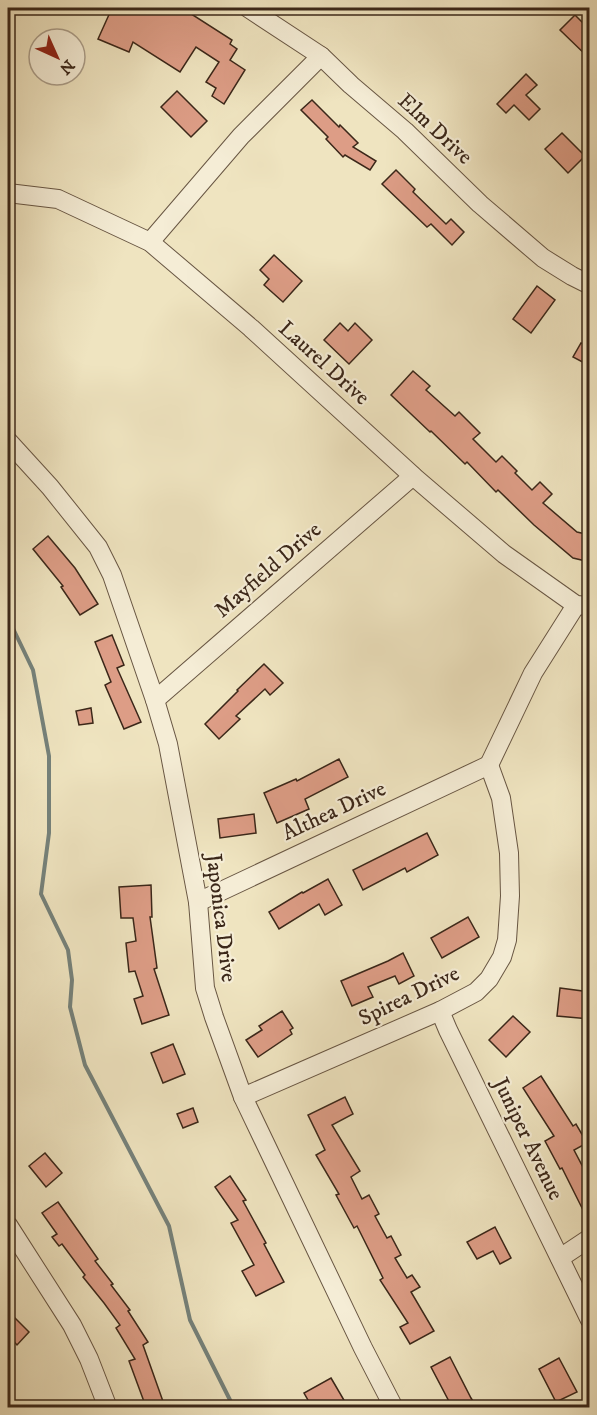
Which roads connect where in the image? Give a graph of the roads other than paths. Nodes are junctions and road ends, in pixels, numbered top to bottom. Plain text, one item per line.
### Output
1 (248, 8) edge
2 (321, 56) junction
3 (8, 194) edge
4 (150, 242) junction
5 (590, 285) edge
6 (8, 441) edge
7 (413, 477) junction
8 (583, 605) edge
9 (155, 700) junction
10 (489, 765) junction
11 (198, 902) junction
12 (440, 1011) junction
13 (243, 1097) junction
14 (8, 1225) edge
15 (590, 1238) edge
16 (560, 1258) junction
17 (590, 1320) edge
18 (108, 1407) edge
19 (394, 1407) edge

1 - 2 street, Elm Drive
2 - 4 street
2 - 5 street, Elm Drive
3 - 4 street, Laurel Drive
4 - 7 street, Laurel Drive
6 - 9 street, Japonica Drive
7 - 8 street, Laurel Drive
7 - 9 street, Mayfield Drive
8 - 10 street
9 - 11 street, Japonica Drive
10 - 11 street, Althea Drive
10 - 12 street, Spirea Drive
11 - 13 street, Japonica Drive
12 - 13 street, Spirea Drive
12 - 16 street, Juniper Avenue
13 - 19 street, Japonica Drive
14 - 18 street
15 - 16 street
16 - 17 street, Juniper Avenue

